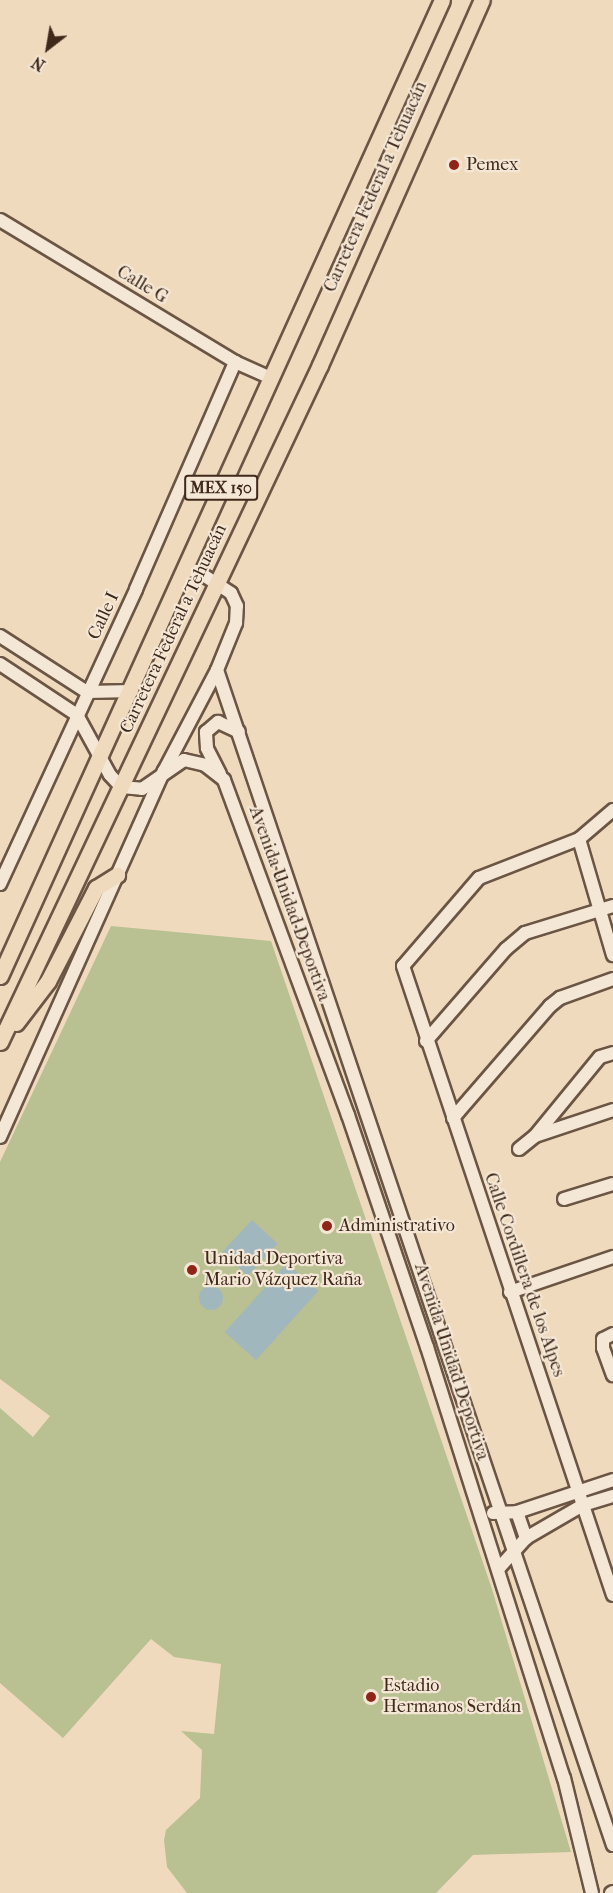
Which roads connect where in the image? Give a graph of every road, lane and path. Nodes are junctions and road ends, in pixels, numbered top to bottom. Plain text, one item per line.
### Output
1 (442, 0) edge
2 (482, 0) edge
3 (0, 220) edge
4 (235, 362) junction
5 (268, 376) junction
6 (186, 570) junction
7 (218, 582) junction
8 (0, 636) edge
9 (0, 664) edge
10 (217, 670) junction
11 (132, 691) junction
12 (87, 692) junction
13 (77, 715) junction
14 (239, 732) junction
15 (102, 756) junction
16 (164, 771) junction
17 (224, 780) junction
18 (121, 787) junction
19 (613, 810) edge
20 (579, 839) junction
21 (117, 875) junction
22 (0, 884) edge
23 (613, 906) edge
24 (600, 910) junction
25 (613, 955) edge
26 (0, 976) edge
27 (613, 979) edge
28 (426, 1041) junction
29 (0, 1043) edge
30 (613, 1053) edge
31 (613, 1110) edge
32 (364, 1111) junction
33 (348, 1115) junction
34 (453, 1118) junction
35 (535, 1136) junction
36 (0, 1137) edge
37 (377, 1149) junction
38 (519, 1149) dead end
39 (360, 1153) junction
40 (613, 1184) edge
41 (392, 1191) junction
42 (375, 1196) junction
43 (564, 1199) dead end
44 (613, 1257) edge
45 (510, 1292) junction
46 (608, 1336) edge
47 (613, 1375) edge
48 (613, 1480) edge
49 (579, 1492) junction
50 (613, 1496) edge
51 (583, 1505) junction
52 (481, 1510) junction
53 (500, 1512) junction
54 (517, 1512) junction
55 (526, 1538) junction
56 (513, 1550) junction
57 (500, 1567) junction
58 (613, 1595) edge
59 (613, 1845) edge
60 (592, 1893) edge

1 - 5 main road, Carretera Federal a Tehuacán / MEX 150
2 - 7 main road, Carretera Federal a Tehuacán / MEX 150
3 - 4 street, Calle G
4 - 5 street, Calle G
4 - 12 street, Calle I
5 - 6 main road, Carretera Federal a Tehuacán / MEX 150
6 - 7 street
6 - 11 main road, Carretera Federal a Tehuacán / MEX 150
7 - 10 street
7 - 18 main road, Carretera Federal a Tehuacán / MEX 150
8 - 12 street
9 - 13 street
10 - 14 street, Avenida Unidad Deportiva
10 - 16 street
11 - 12 street
11 - 15 main road, Carretera Federal a Tehuacán / MEX 150
12 - 13 street, Calle I
13 - 15 street
13 - 22 street, Calle I
14 - 17 street, Avenida Unidad Deportiva
14 - 32 street, Avenida Unidad Deportiva
15 - 18 street
15 - 26 main road, Carretera Federal a Tehuacán / MEX 150
16 - 17 street
16 - 18 street
16 - 21 street
17 - 33 street, Avenida Unidad Deportiva
18 - 29 main road, Carretera Federal a Tehuacán / MEX 150
19 - 20 street
20 - 24 street
20 - 28 street, Calle Cordillera de los Alpes
21 - 29 main road
21 - 36 street
23 - 24 street
24 - 25 street
24 - 28 street
27 - 34 street
28 - 34 street, Calle Cordillera de los Alpes
30 - 35 street
31 - 35 street
32 - 33 street
32 - 37 street, Avenida Unidad Deportiva
33 - 39 street, Avenida Unidad Deportiva
34 - 45 street, Calle Cordillera de los Alpes
35 - 38 street
37 - 39 street
37 - 41 street, Avenida Unidad Deportiva
39 - 42 street, Avenida Unidad Deportiva
40 - 43 street
41 - 42 street
41 - 53 street, Avenida Unidad Deportiva
42 - 52 street, Avenida Unidad Deportiva
44 - 45 street
45 - 49 street, Calle Cordillera de los Alpes
46 - 47 street
48 - 49 street
49 - 51 street, Calle Cordillera de los Alpes
49 - 54 street
50 - 51 street
51 - 55 street
51 - 58 street, Calle Cordillera de los Alpes
52 - 53 street
52 - 57 street, Avenida Unidad Deportiva
53 - 54 street
53 - 56 street, Avenida Unidad Deportiva
54 - 55 street
55 - 56 street
56 - 57 street
56 - 59 street, Avenida Unidad Deportiva
57 - 60 street, Avenida Unidad Deportiva

